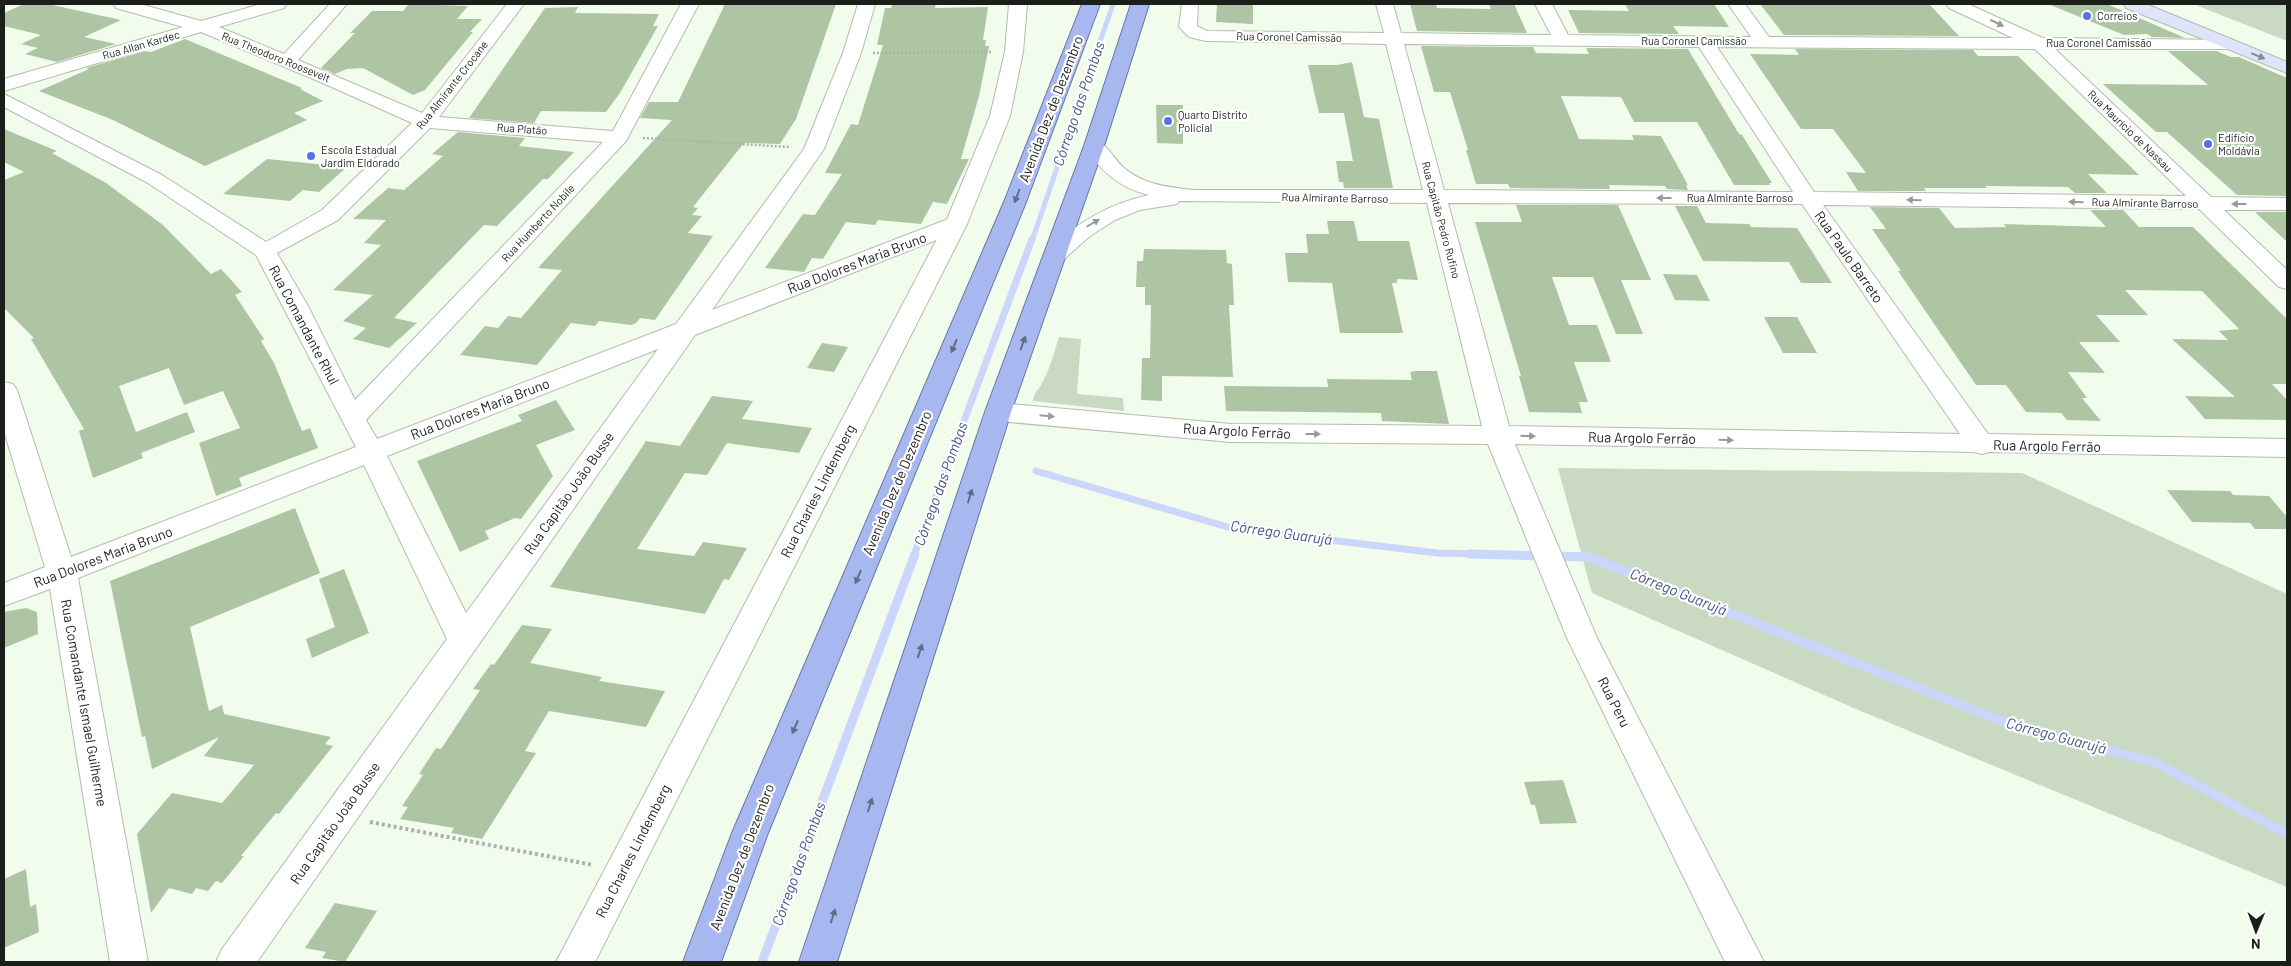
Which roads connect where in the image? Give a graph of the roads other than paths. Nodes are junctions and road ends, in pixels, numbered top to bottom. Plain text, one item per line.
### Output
1 (122, 4) edge
2 (278, 4) edge
3 (339, 4) edge
4 (516, 4) edge
5 (690, 4) edge
6 (866, 4) edge
7 (1018, 4) edge
8 (1091, 4) edge
9 (1140, 4) edge
10 (1190, 4) edge
11 (1385, 4) edge
12 (1544, 4) edge
13 (1737, 4) edge
14 (1955, 4) edge
15 (2132, 4) edge
16 (2212, 18) dead end
17 (203, 26) junction
18 (2185, 26) junction
19 (1394, 39) junction
20 (1562, 40) junction
21 (1704, 42) junction
22 (1764, 42) junction
23 (2039, 43) junction
24 (2227, 44) junction
25 (287, 61) junction
26 (2287, 68) edge
27 (4, 85) edge
28 (4, 100) edge
29 (425, 122) junction
30 (620, 137) junction
31 (1094, 146) junction
32 (1193, 196) junction
33 (1436, 198) junction
34 (1808, 198) junction
35 (2205, 204) junction
36 (2287, 204) edge
37 (956, 224) junction
38 (264, 251) junction
39 (1056, 254) junction
40 (2287, 282) edge
41 (683, 331) junction
42 (4, 390) edge
43 (998, 412) junction
44 (352, 419) junction
45 (1498, 435) junction
46 (1982, 445) junction
47 (2287, 448) edge
48 (371, 451) junction
49 (62, 574) junction
50 (4, 595) edge
51 (464, 642) junction
52 (129, 962) edge
53 (235, 962) edge
54 (575, 962) edge
55 (702, 962) edge
56 (818, 962) edge
57 (1745, 962) edge

1 - 17 street, Rua Theodoro Roosevelt
2 - 17 street, Rua Allan Kardec
3 - 25 street
4 - 29 street, Rua Almirante Crocane
5 - 30 street, Rua Humberto Nobile
6 - 41 street, Rua Capitão João Busse
7 - 37 street, Rua Charles Lindemberg
8 -> 55 highway, Avenida Dez de Dezembro
9 - 31 highway
10 - 19 street, Rua Coronel Camissão
11 - 19 street, Rua Capitão Pedro Rufino
12 - 20 street
13 - 22 street
14 -> 23 street, Rua Maurício de Nassau
15 - 18 main road
16 - 18 main road
17 - 25 street, Rua Theodoro Roosevelt
17 - 27 street, Rua Allan Kardec
18 - 24 main road
19 - 20 street, Rua Coronel Camissão
19 - 33 street, Rua Capitão Pedro Rufino
20 - 21 street, Rua Coronel Camissão
21 - 22 street, Rua Coronel Camissão
21 - 34 street, Rua Paulo Barreto
22 - 23 street, Rua Coronel Camissão
23 - 24 street, Rua Coronel Camissão
23 - 35 street, Rua Maurício de Nassau
24 -> 26 main road
25 - 29 street, Rua Theodoro Roosevelt
28 - 38 street, Rua Comandante Rhul
29 - 30 street, Rua Platão
29 - 38 street, Rua Almirante Crocane
30 - 44 street, Rua Humberto Nobile
31 - 32 street, Rua Almirante Barroso
31 - 39 highway
32 - 33 street, Rua Almirante Barroso
39 -> 32 street, Rua Almirante Barroso
34 -> 33 street, Rua Almirante Barroso
33 - 45 street, Rua Capitão Pedro Rufino
35 -> 34 street, Rua Almirante Barroso
34 - 46 street, Rua Paulo Barreto
36 -> 35 street, Rua Almirante Barroso
35 - 40 street, Rua Maurício de Nassau
37 - 41 street, Rua Dolores Maria Bruno
37 - 54 street, Rua Charles Lindemberg
38 - 44 street, Rua Comandante Rhul
43 -> 39 highway
41 - 48 street, Rua Dolores Maria Bruno
41 - 51 street, Rua Capitão João Busse
42 - 49 street, Rua Comandante Ismael Guilherme
43 -> 45 street, Rua Argolo Ferrão
56 -> 43 highway
44 - 48 street, Rua Comandante Rhul
45 -> 46 street, Rua Argolo Ferrão
45 - 57 street, Rua Peru
46 - 47 street, Rua Argolo Ferrão
48 - 49 street, Rua Dolores Maria Bruno
48 - 51 street, Rua Comandante Rhul
49 - 50 street, Rua Dolores Maria Bruno
49 - 52 street, Rua Comandante Ismael Guilherme
51 - 53 street, Rua Capitão João Busse

